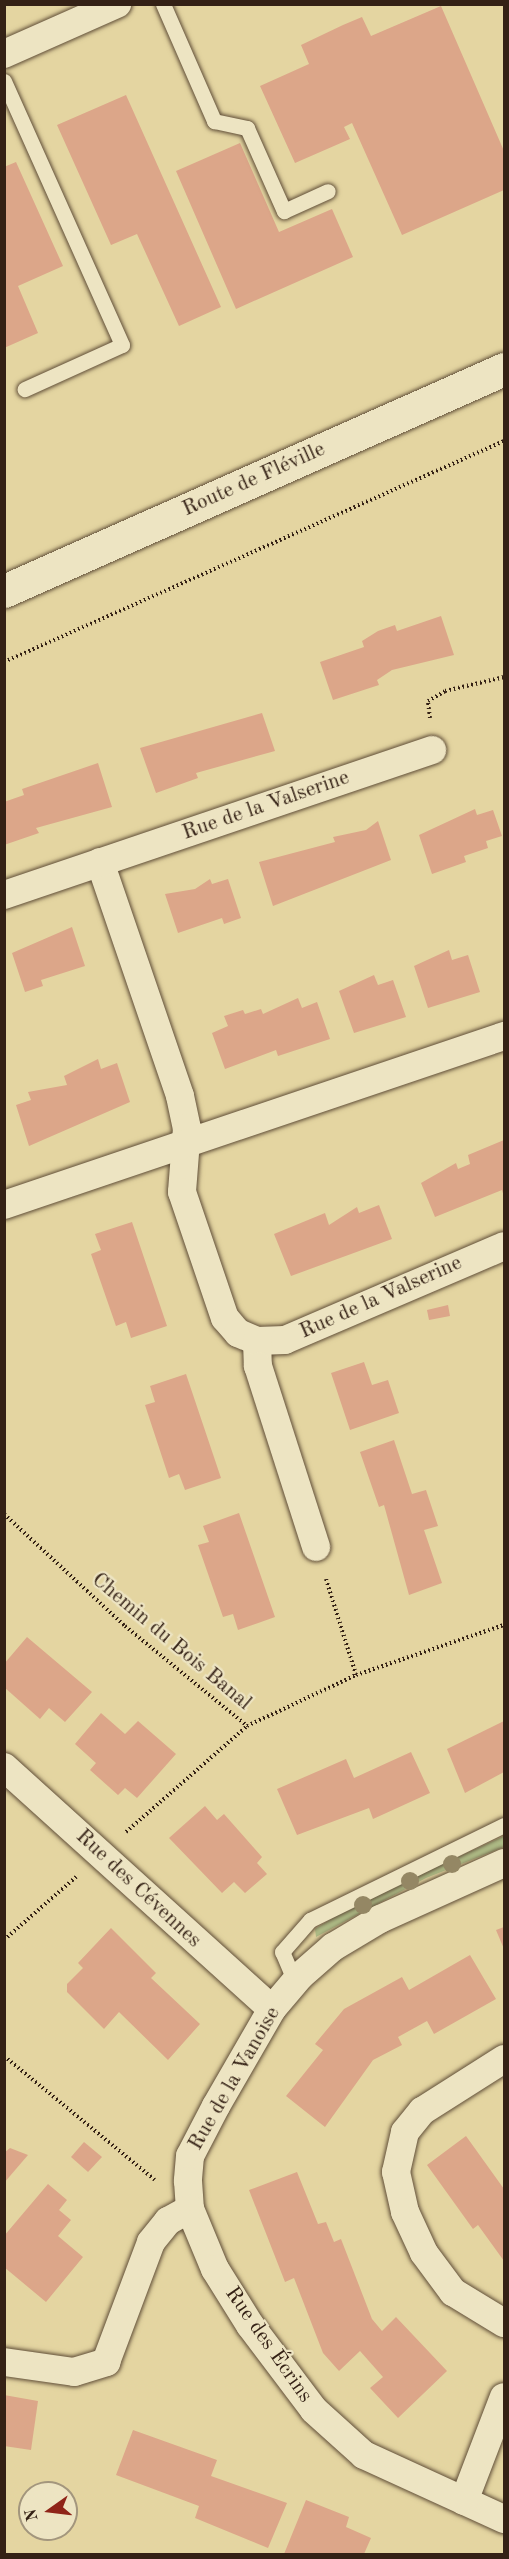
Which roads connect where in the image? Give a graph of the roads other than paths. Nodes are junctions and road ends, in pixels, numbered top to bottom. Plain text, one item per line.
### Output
1 (117, 4) edge
2 (163, 4) edge
3 (4, 54) edge
4 (4, 81) edge
5 (328, 191) dead end
6 (504, 369) edge
7 (25, 388) dead end
8 (4, 591) edge
9 (432, 750) road end
10 (100, 862) junction
11 (4, 895) edge
12 (504, 1036) edge
13 (187, 1142) junction
14 (4, 1205) edge
15 (504, 1246) edge
16 (256, 1341) junction
17 (316, 1547) road end
18 (4, 1767) edge
19 (504, 1825) edge
20 (504, 1863) edge
21 (295, 1982) junction
22 (272, 2009) junction
23 (504, 2059) edge
24 (190, 2209) junction
25 (504, 2323) edge
26 (4, 2362) edge
27 (504, 2397) edge
28 (464, 2502) junction
29 (504, 2519) edge

1 - 3 street
2 - 5 lane
4 - 7 lane
6 - 8 street, Route de Fléville
9 - 10 street, Rue de la Valserine
10 - 11 street, Rue de la Valserine
10 - 13 street
12 - 13 street
13 - 14 street
13 - 16 street
15 - 16 street, Rue de la Valserine
16 - 17 street
18 - 22 street, Rue des Cévennes
19 - 21 lane
20 - 21 street, Rue de la Vanoise
21 - 22 street, Rue de la Vanoise
22 - 24 street, Rue de la Vanoise
23 - 25 street
24 - 26 street
24 - 28 street, Rue des Écrins
27 - 28 street
28 - 29 street, Rue des Écrins

